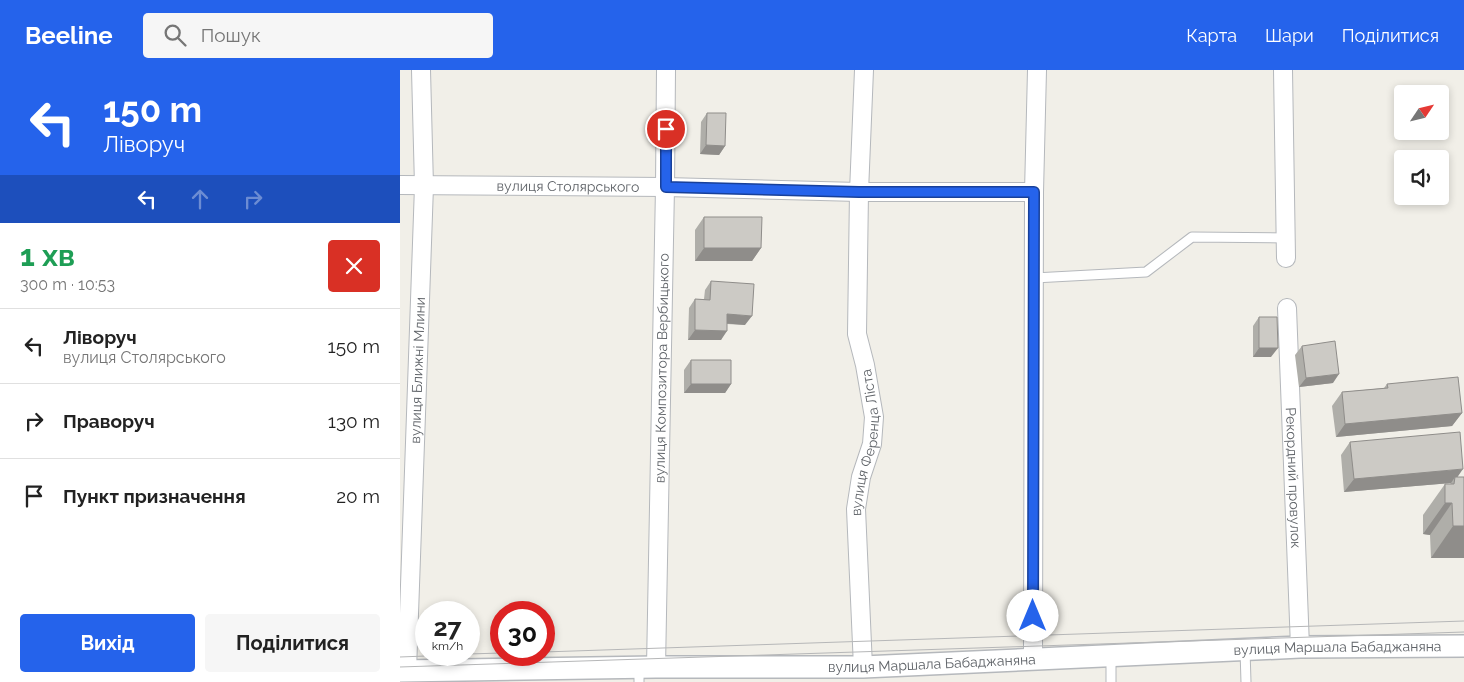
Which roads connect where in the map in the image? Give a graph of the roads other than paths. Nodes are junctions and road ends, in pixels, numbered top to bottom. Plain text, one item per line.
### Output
1 (421, 70) edge
2 (666, 70) edge
3 (864, 70) edge
4 (1037, 70) edge
5 (1283, 70) edge
6 (400, 185) edge
7 (424, 186) junction
8 (666, 187) junction
9 (859, 192) junction
10 (1034, 192) junction
11 (1286, 238) junction
12 (1286, 258) dead end
13 (1034, 278) junction
14 (1287, 308) dead end
15 (1464, 646) edge
16 (1300, 647) junction
17 (1245, 650) junction
18 (1111, 655) junction
19 (1033, 659) junction
20 (403, 671) edge
21 (862, 671) junction
22 (645, 672) edge
23 (1111, 682) edge
24 (1246, 682) edge

1 - 7 street, вулиця Ближні Млини
2 - 8 street, вулиця Композитора Вербицького
3 - 9 street, вулиця Ференца Ліста
4 - 10 street
5 - 11 street
6 - 7 street, вулиця Столярського
7 - 8 street, вулиця Столярського
7 - 20 street, вулиця Ближні Млини
8 - 9 street, вулиця Столярського
8 - 22 street, вулиця Композитора Вербицького
9 - 10 street, вулиця Столярського
9 - 21 street, вулиця Ференца Ліста
10 - 13 street
11 - 12 street
11 - 13 lane
13 - 19 street
14 - 16 street, Рекордний провулок
15 - 16 street, вулиця Маршала Бабаджаняна
16 - 17 street, вулиця Маршала Бабаджаняна
17 - 18 street, вулиця Маршала Бабаджаняна
17 - 24 lane
18 - 19 street, вулиця Маршала Бабаджаняна
18 - 23 lane
19 - 21 street, вулиця Маршала Бабаджаняна
20 - 22 street, вулиця Маршала Бабаджаняна
21 - 22 street, вулиця Маршала Бабаджаняна

